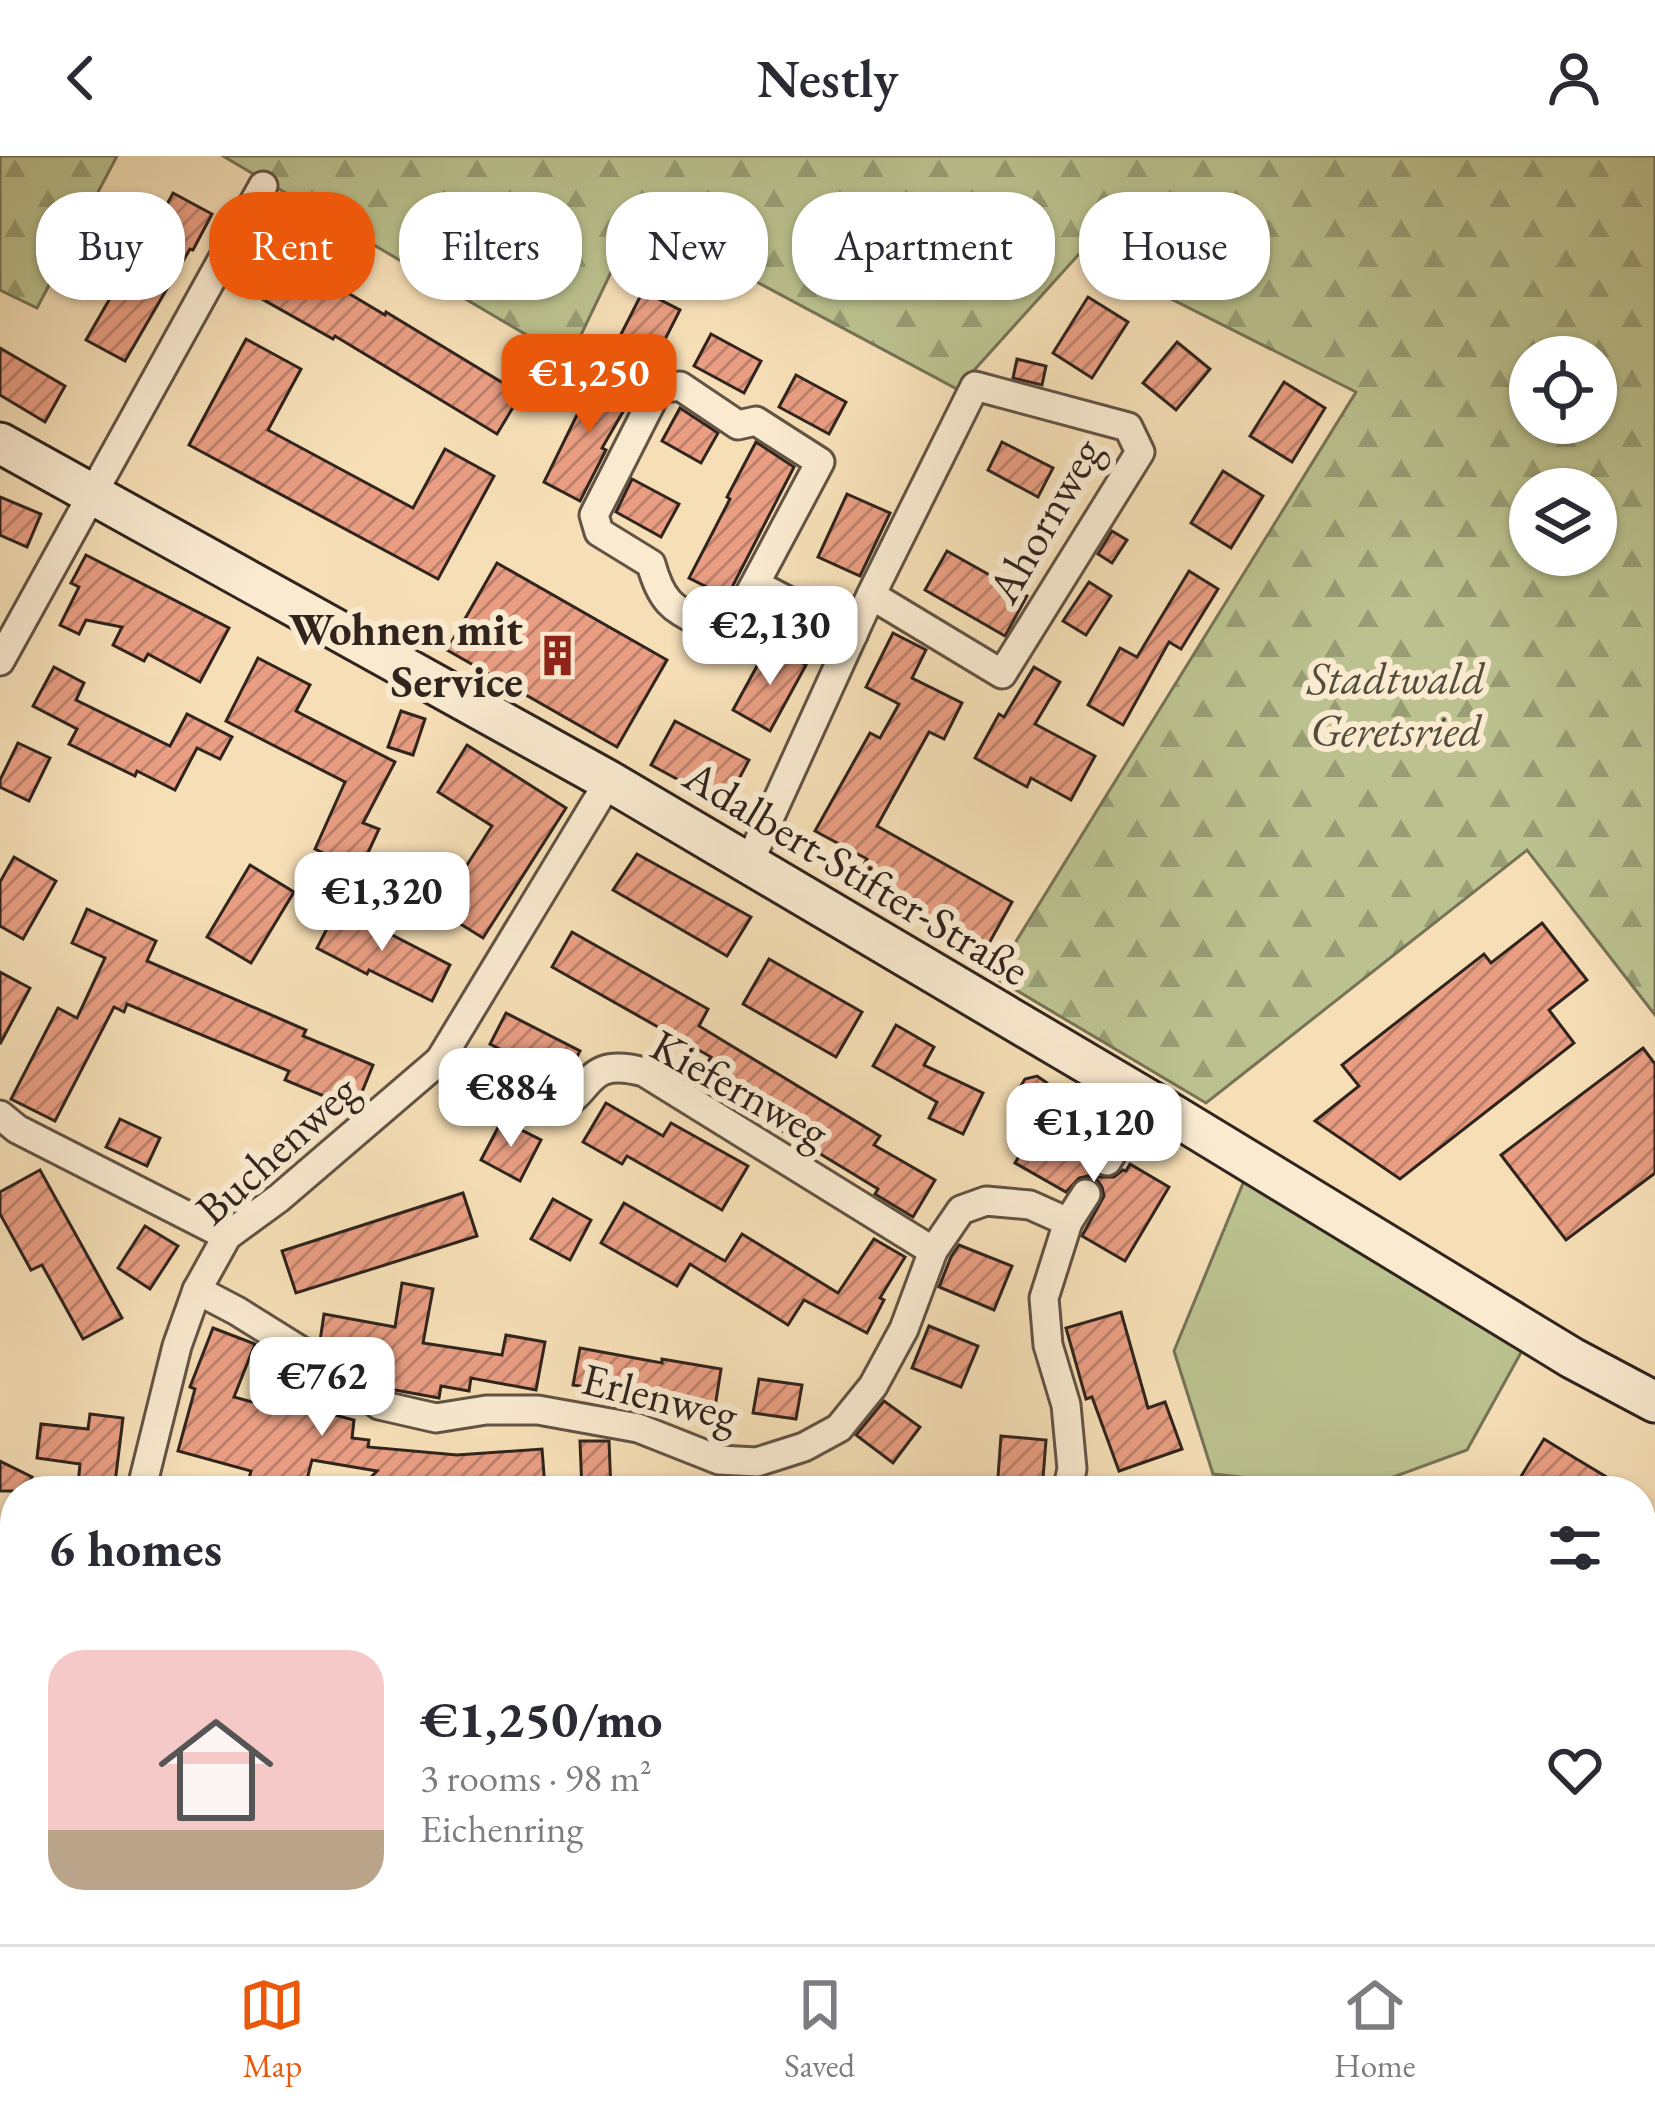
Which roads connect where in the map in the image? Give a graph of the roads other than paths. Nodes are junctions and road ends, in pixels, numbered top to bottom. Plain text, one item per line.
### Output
1 (262, 186) dead end
2 (0, 443) edge
3 (94, 495) junction
4 (755, 584) junction
5 (871, 595) junction
6 (853, 635) junction
7 (0, 661) edge
8 (609, 781) junction
9 (748, 865) junction
10 (440, 1060) junction
11 (1147, 1099) junction
12 (0, 1115) edge
13 (1107, 1161) dead end
14 (1086, 1194) dead end
15 (1068, 1222) junction
16 (227, 1236) junction
17 (933, 1251) junction
18 (197, 1291) junction
19 (1655, 1402) edge
20 (145, 1476) edge
21 (1070, 1476) edge

1 - 3 street
2 - 3 street, Adalbert-Stifter-Straße
3 - 7 street
3 - 8 street, Adalbert-Stifter-Straße
4 - 4 street
4 - 6 street
5 - 5 street, Ahornweg
5 - 6 street, Ahornweg
6 - 9 street, Ahornweg
8 - 9 street, Adalbert-Stifter-Straße
8 - 10 street, Buchenweg
9 - 11 street, Adalbert-Stifter-Straße
10 - 16 street, Buchenweg
10 - 17 street, Kiefernweg
11 - 13 street
11 - 19 street, Adalbert-Stifter-Straße
12 - 16 street
14 - 15 street
15 - 17 street, Erlenweg
15 - 21 street
16 - 18 street, Buchenweg
17 - 18 street, Erlenweg
18 - 20 street, Buchenweg

